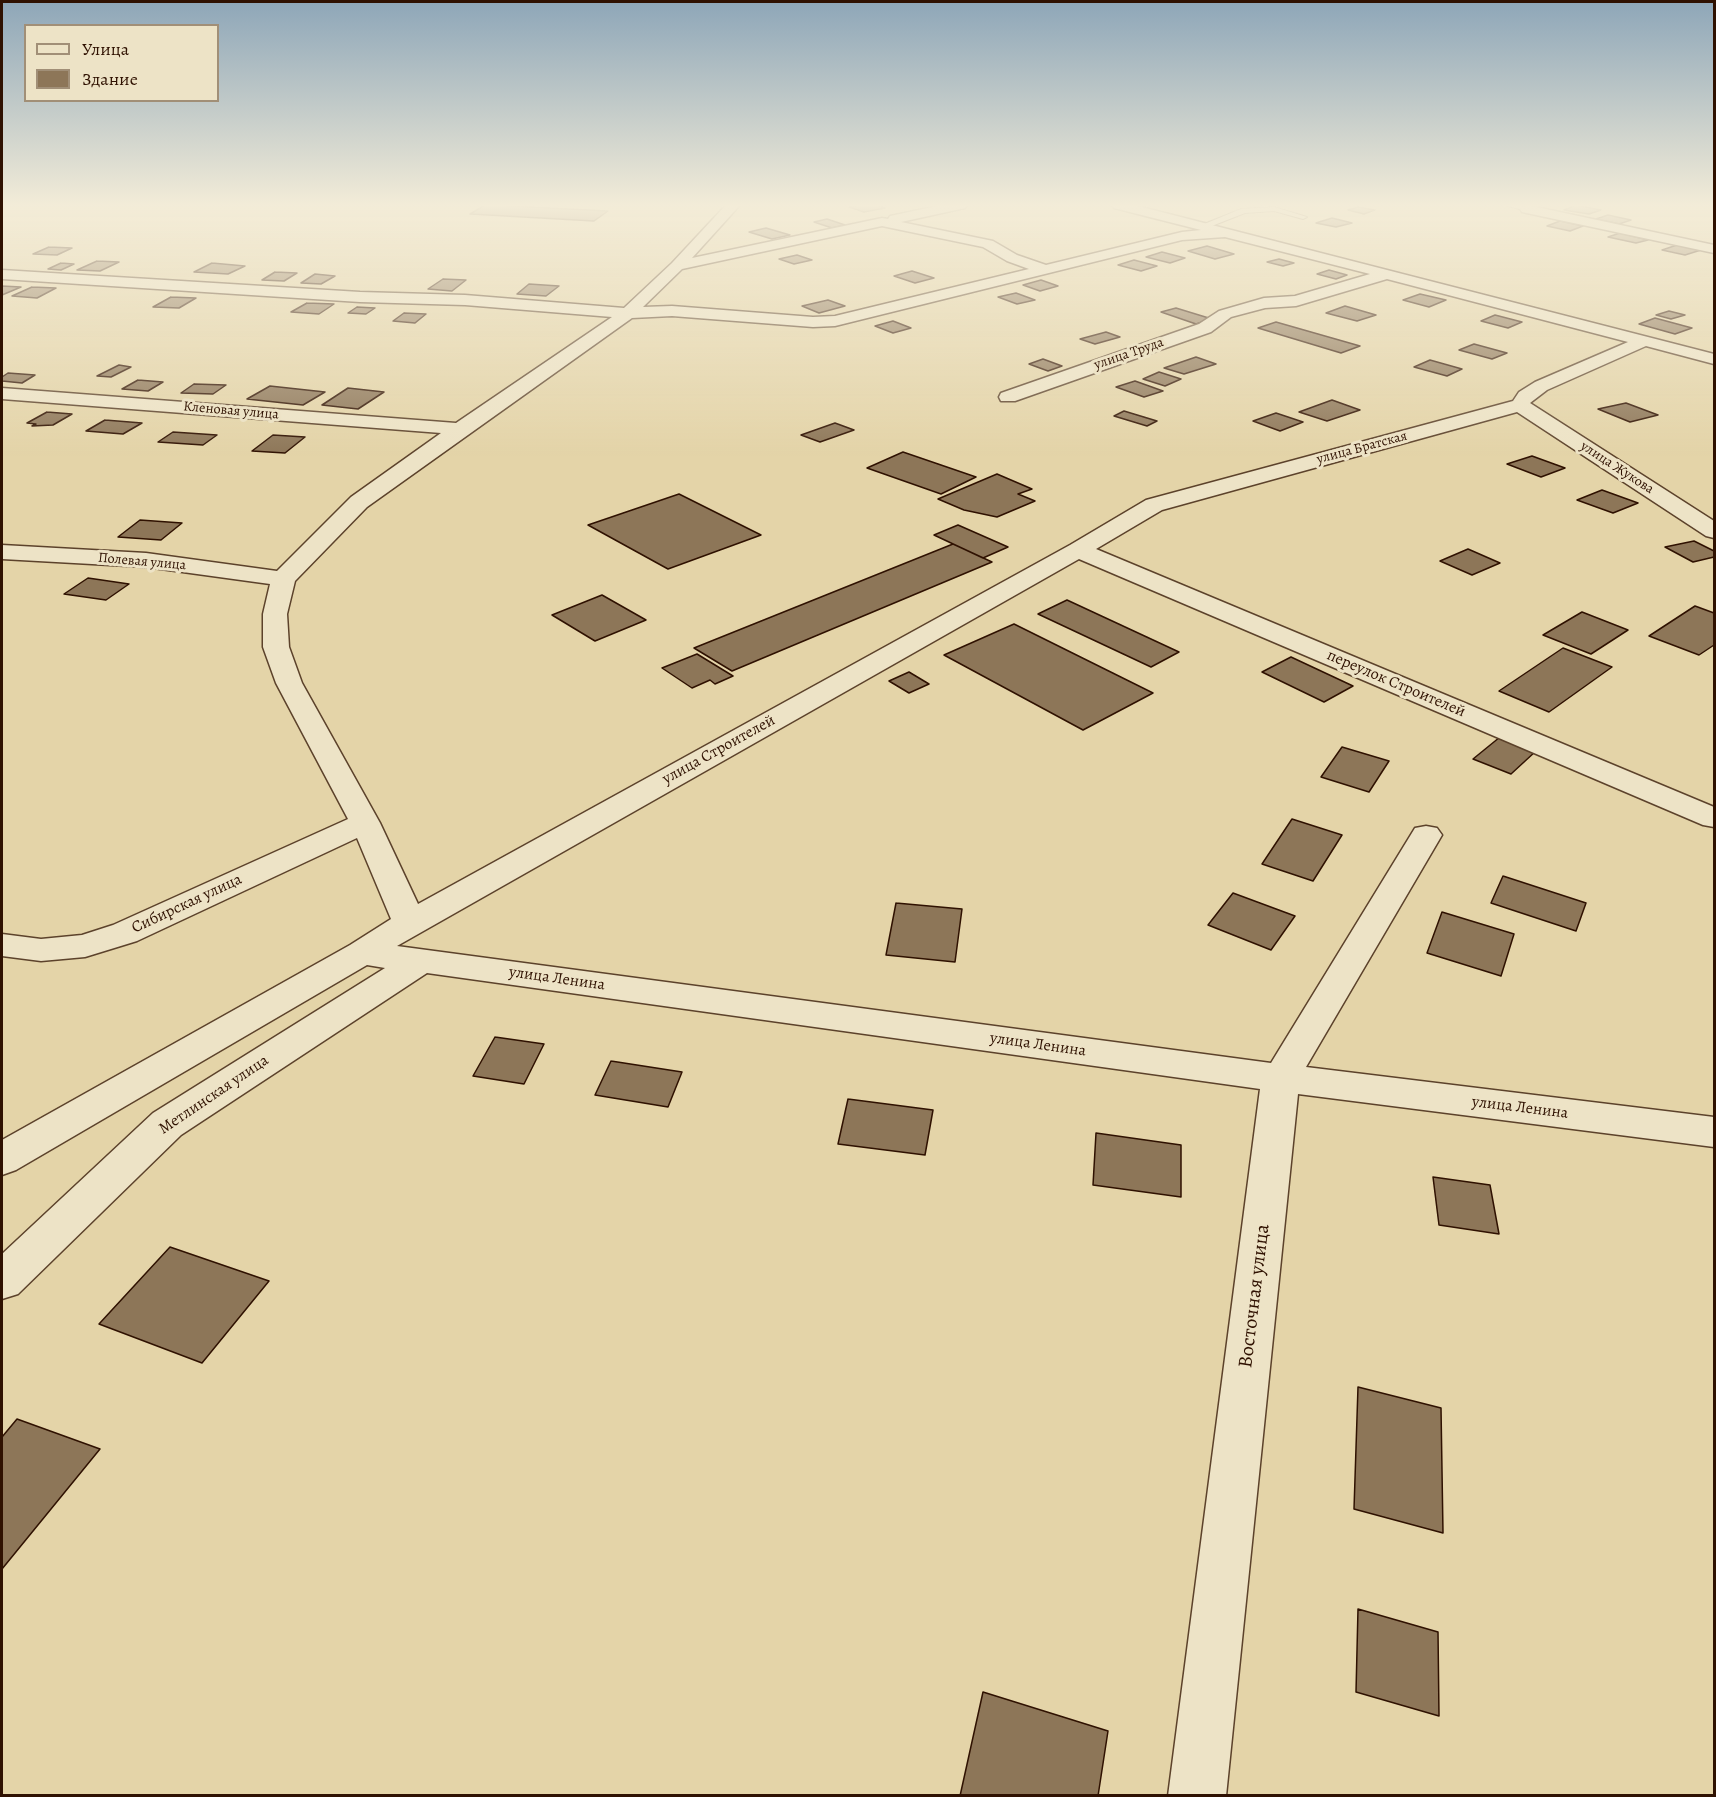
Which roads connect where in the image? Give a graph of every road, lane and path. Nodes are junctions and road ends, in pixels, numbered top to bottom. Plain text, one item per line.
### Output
1 (233, 289) edge
2 (653, 289) edge
3 (965, 289) edge
4 (1338, 289) edge
5 (1440, 289) edge
6 (628, 313) junction
7 (1644, 341) junction
8 (1714, 359) edge
9 (2, 393) edge
10 (1008, 396) dead end
11 (1520, 405) junction
12 (460, 429) junction
13 (1714, 531) edge
14 (1078, 550) junction
15 (2, 552) edge
16 (282, 579) junction
17 (1714, 818) edge
18 (365, 824) junction
19 (1426, 835) dead end
20 (409, 923) junction
21 (2, 945) edge
22 (363, 953) junction
23 (421, 961) junction
24 (1281, 1078) junction
25 (1714, 1132) edge
26 (2, 1159) edge
27 (2, 1281) edge
28 (1197, 1796) edge

1 - 6 street
2 - 6 street
3 - 6 street
4 - 10 street, улица Труда
5 - 7 street
6 - 12 street
7 - 8 street
7 - 11 street, улица Братская
9 - 12 street, Кленовая улица
11 - 13 street, улица Жукова
11 - 14 street, улица Братская
12 - 16 street
14 - 17 street, переулок Строителей
14 - 20 street, улица Строителей
15 - 16 street, Полевая улица
16 - 18 street
18 - 20 street
18 - 21 street, Сибирская улица
19 - 24 street, Восточная улица
20 - 22 street, улица Строителей
22 - 23 street, улица Ленина
22 - 26 street, улица Строителей
23 - 24 street, улица Ленина
23 - 27 street, Метлинская улица
24 - 25 street, улица Ленина
24 - 28 street, Восточная улица

